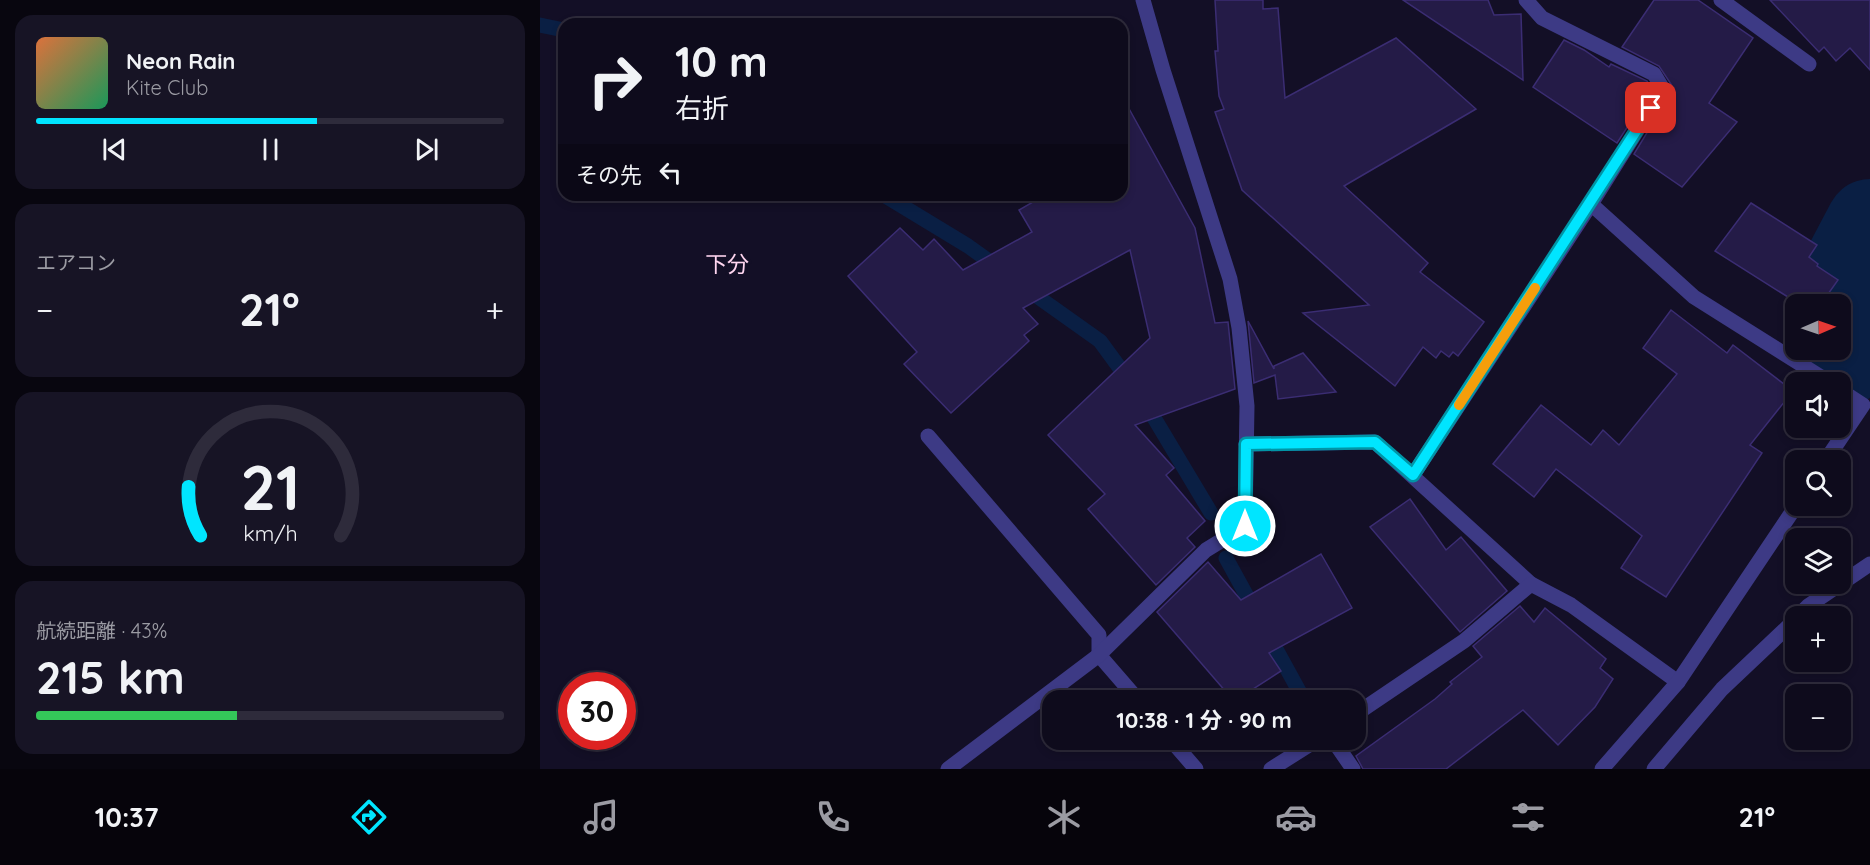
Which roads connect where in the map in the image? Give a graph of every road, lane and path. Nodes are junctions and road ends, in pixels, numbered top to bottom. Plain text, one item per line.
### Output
1 (1143, 0) edge
2 (1526, 0) edge
3 (1721, 0) edge
4 (1809, 64) dead end
5 (1591, 204) junction
6 (1813, 372) edge
7 (1851, 397) edge
8 (1851, 423) edge
9 (928, 436) dead end
10 (1246, 444) junction
11 (1413, 475) junction
12 (1789, 516) edge
13 (1870, 564) edge
14 (1531, 584) junction
15 (1808, 606) edge
16 (1785, 629) edge
17 (1099, 655) junction
18 (1678, 682) junction
19 (1129, 690) edge
20 (1366, 707) edge
21 (1180, 750) edge
22 (1301, 750) edge
23 (1340, 750) edge
24 (1608, 766) edge
25 (948, 769) edge
26 (1196, 769) edge
27 (1271, 769) edge
28 (1353, 769) edge
29 (1654, 769) edge

1 - 10 street
2 - 5 street
3 - 4 street
5 - 6 street
5 - 11 street
7 - 8 street
9 - 17 street
10 - 11 street
10 - 17 street
11 - 14 street
12 - 18 street
13 - 15 street
14 - 18 street
14 - 20 street
16 - 29 street
17 - 19 street
17 - 25 street
18 - 24 street
21 - 26 street
22 - 27 street
23 - 28 street

